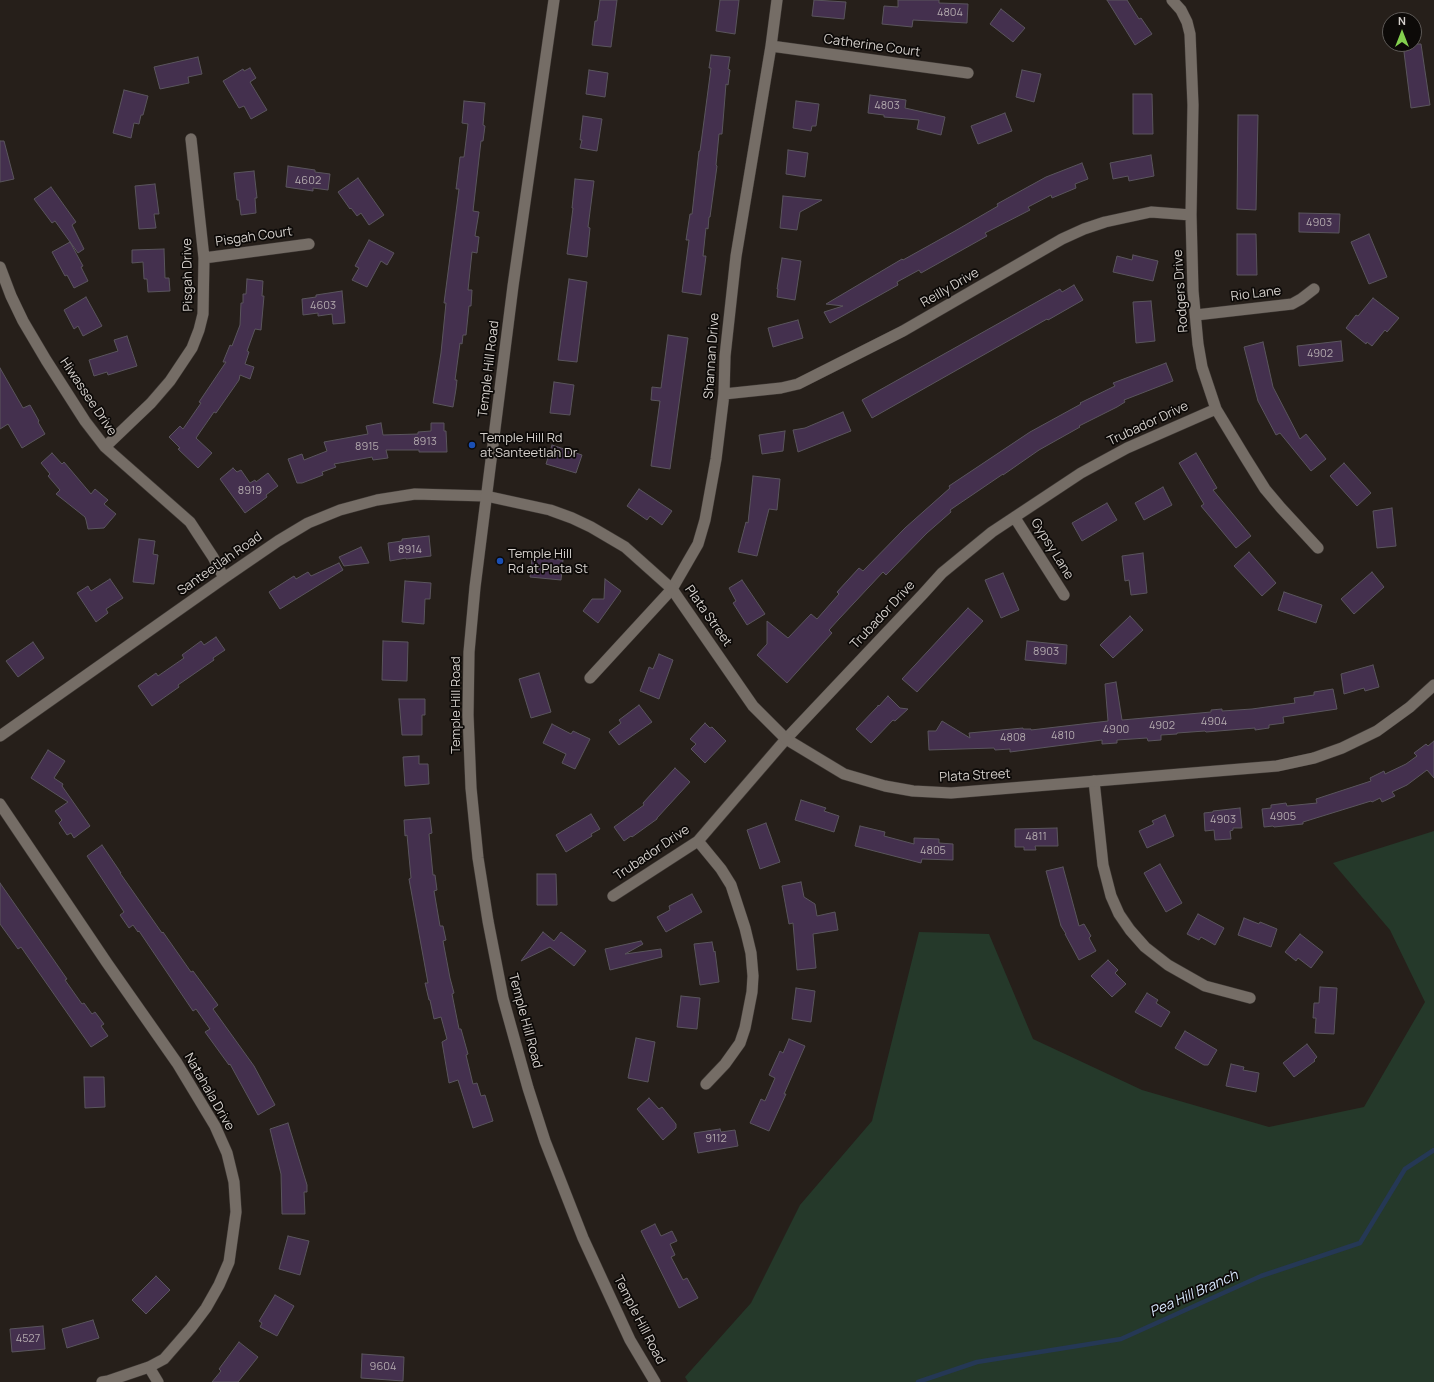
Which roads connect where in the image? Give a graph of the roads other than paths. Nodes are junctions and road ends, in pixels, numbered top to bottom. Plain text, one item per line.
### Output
1 (554, 0) edge
2 (777, 0) edge
3 (1172, 0) edge
4 (771, 46) junction
5 (968, 74) dead end
6 (191, 139) dead end
7 (1191, 215) junction
8 (309, 244) dead end
9 (204, 258) junction
10 (0, 267) edge
11 (1314, 289) dead end
12 (1196, 316) junction
13 (724, 394) junction
14 (1216, 409) junction
15 (105, 447) junction
16 (486, 496) junction
17 (1015, 518) junction
18 (1318, 548) dead end
19 (224, 578) junction
20 (672, 588) junction
21 (1064, 595) dead end
22 (590, 678) dead end
23 (1434, 685) edge
24 (0, 736) edge
25 (786, 739) junction
26 (1094, 781) junction
27 (0, 804) edge
28 (698, 841) junction
29 (613, 896) dead end
30 (1250, 998) dead end
31 (706, 1084) dead end
32 (149, 1367) junction
33 (102, 1382) edge
34 (158, 1382) edge
35 (655, 1382) edge

1 - 16 street, Temple Hill Road
2 - 4 street, Shannan Drive
3 - 7 street, Rodgers Drive
4 - 5 street, Catherine Court
4 - 13 street, Shannan Drive
6 - 9 street, Pisgah Drive
7 - 12 street, Rodgers Drive
7 - 13 street, Reilly Drive
8 - 9 street, Pisgah Court
9 - 15 street, Pisgah Drive
10 - 15 street, Hiwassee Drive
11 - 12 street, Rio Lane
12 - 14 street, Rodgers Drive
13 - 20 street, Shannan Drive
14 - 17 street, Trubador Drive
14 - 18 street, Rodgers Drive
15 - 19 street, Hiwassee Drive
16 - 19 street, Santeetlah Road
16 - 20 street, Plata Street
16 - 35 street, Temple Hill Road
17 - 21 street, Gypsy Lane
17 - 25 street, Trubador Drive
19 - 24 street, Santeetlah Road
20 - 22 street, Shannan Drive
20 - 25 street, Plata Street
23 - 26 street, Plata Street
25 - 26 street, Plata Street
25 - 28 street, Trubador Drive
26 - 30 street
27 - 32 street, Natahala Drive
28 - 29 street, Trubador Drive
28 - 31 street
32 - 33 street, Natahala Drive
32 - 34 street

